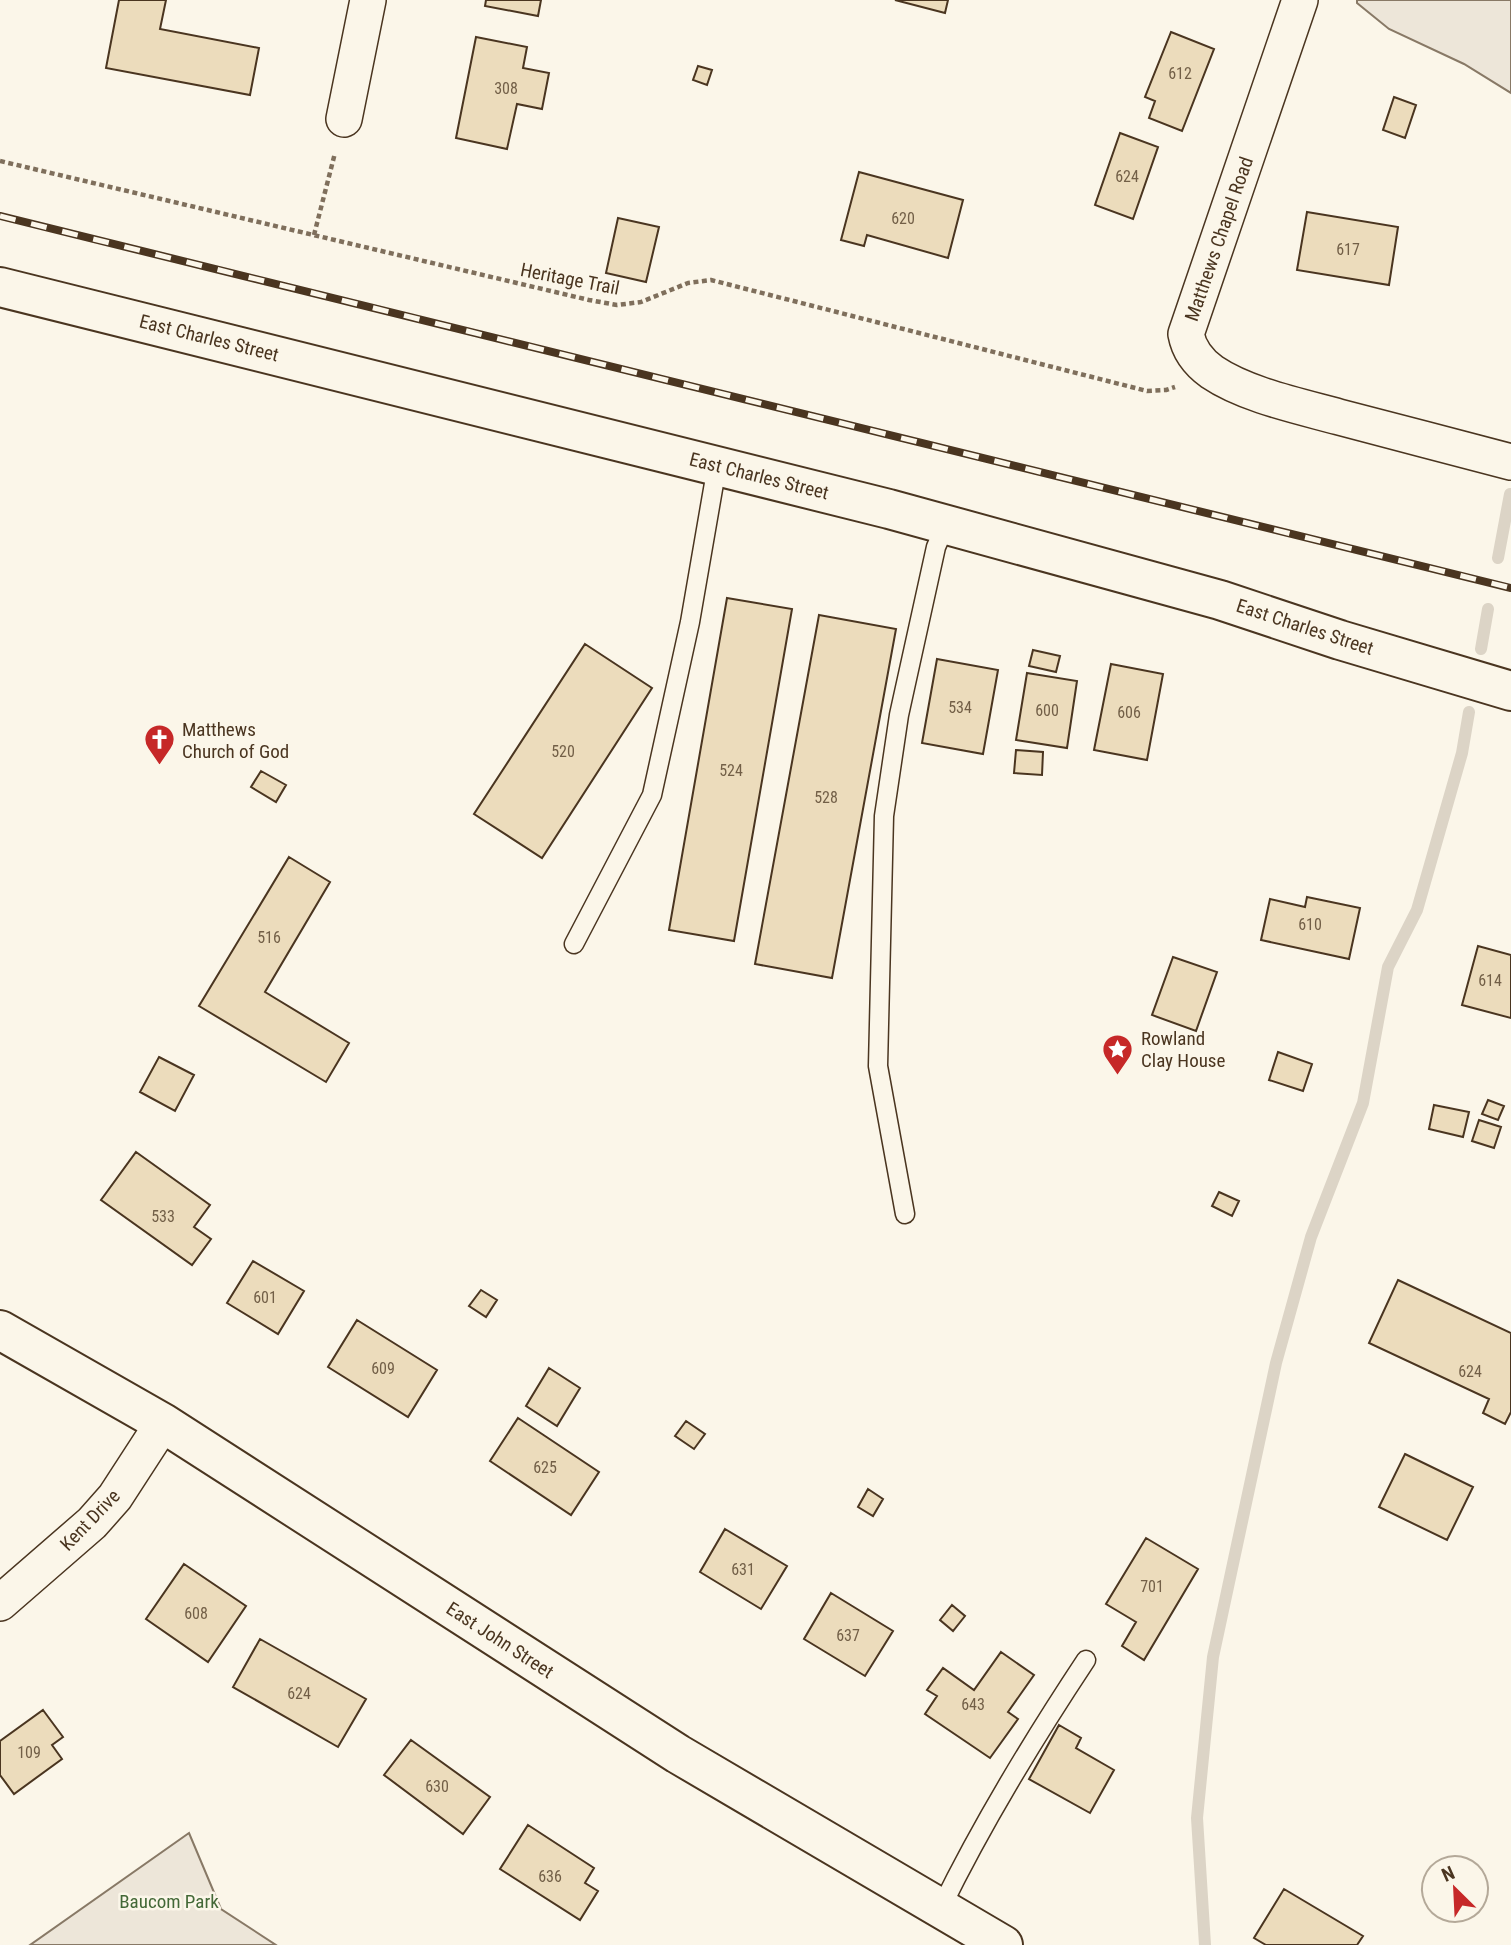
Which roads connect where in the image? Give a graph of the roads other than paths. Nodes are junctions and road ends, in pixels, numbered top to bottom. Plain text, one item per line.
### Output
1 (368, 0) edge
2 (1300, 0) edge
3 (344, 119) road end
4 (0, 287) edge
5 (1511, 462) edge
6 (717, 466) junction
7 (946, 524) junction
8 (1511, 691) edge
9 (574, 944) dead end
10 (905, 1214) dead end
11 (0, 1330) edge
12 (163, 1423) junction
13 (0, 1603) edge
14 (1086, 1660) dead end
15 (941, 1908) junction
16 (990, 1942) edge

1 - 3 street
2 - 5 street, Matthews Chapel Road
4 - 6 street, East Charles Street
6 - 7 street, East Charles Street
6 - 9 lane
7 - 8 street, East Charles Street
7 - 10 lane
11 - 12 street, East John Street
12 - 13 street, Kent Drive
12 - 15 street, East John Street
14 - 15 lane
15 - 16 street, East John Street

